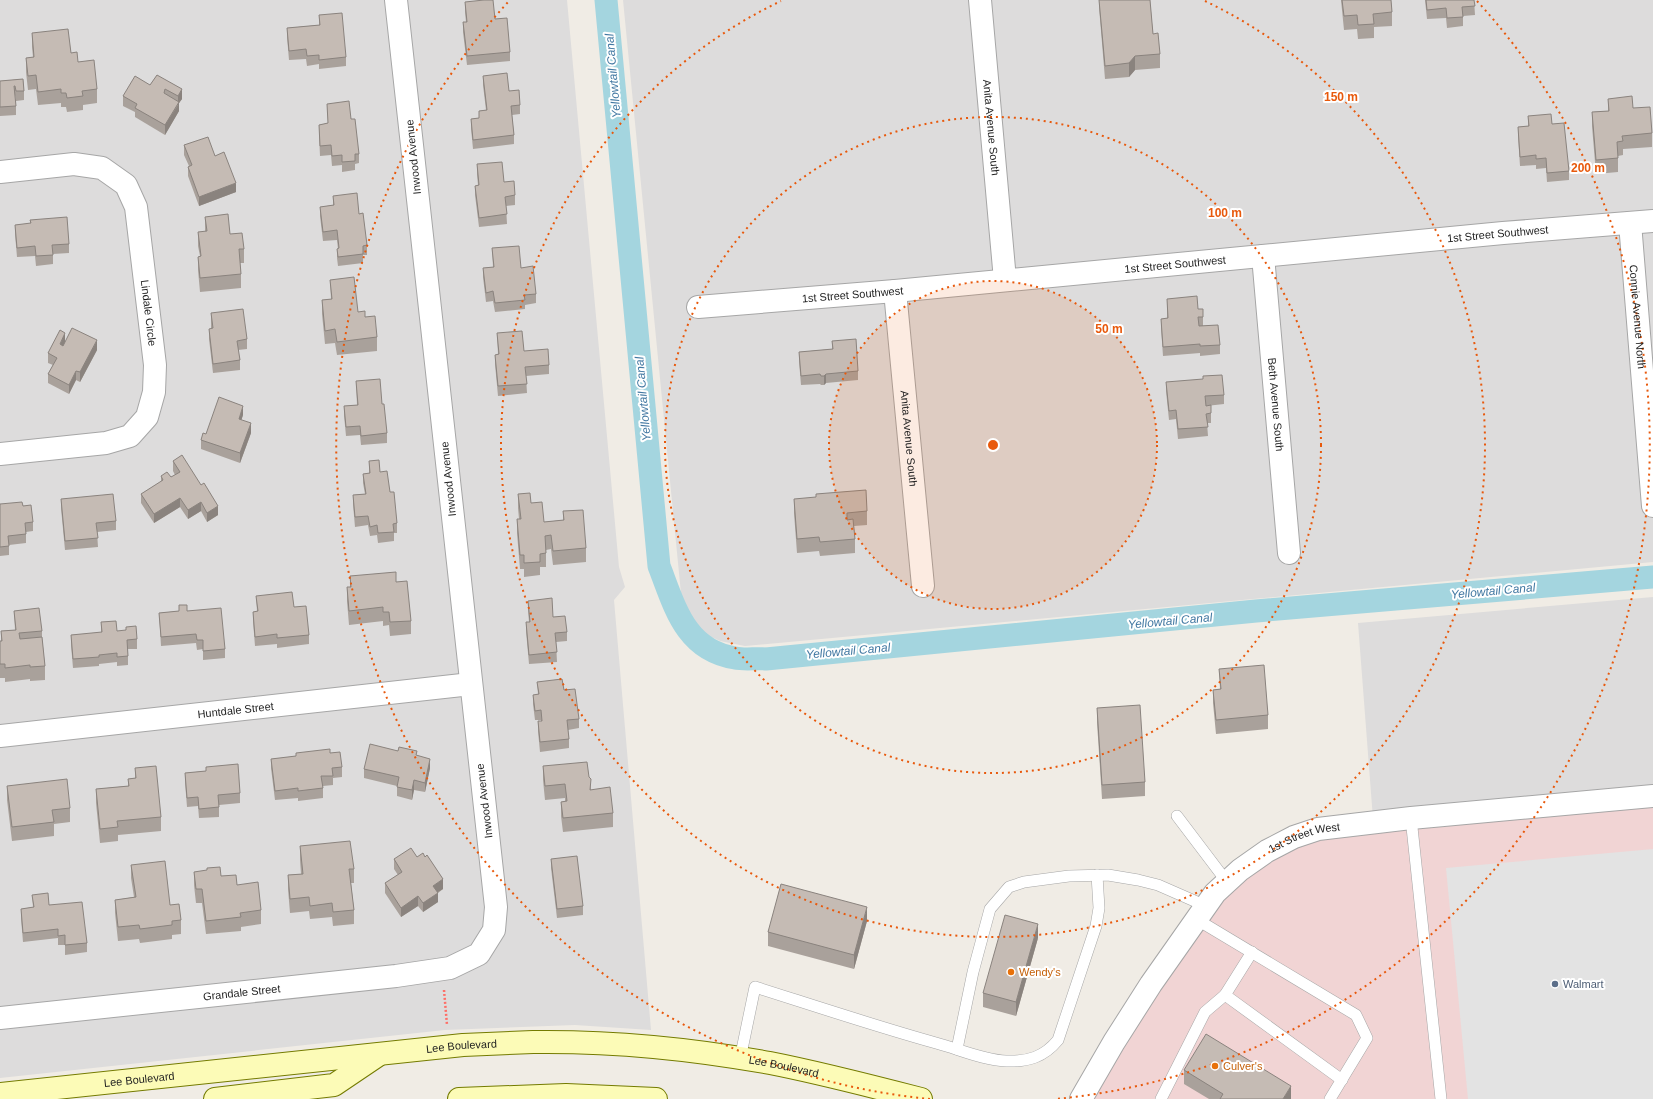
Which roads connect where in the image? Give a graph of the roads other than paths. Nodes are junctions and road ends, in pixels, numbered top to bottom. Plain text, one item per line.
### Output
1 (396, 0) edge
2 (980, 0) edge
3 (0, 172) edge
4 (1653, 221) edge
5 (1630, 223) junction
6 (1264, 256) junction
7 (1005, 280) junction
8 (895, 291) junction
9 (698, 307) dead end
10 (0, 454) edge
11 (1653, 506) edge
12 (1289, 553) dead end
13 (923, 586) dead end
14 (471, 684) junction
15 (0, 736) edge
16 (1653, 796) edge
17 (1176, 816) dead end
18 (1411, 818) junction
19 (1097, 875) junction
20 (1227, 882) junction
21 (1201, 912) junction
22 (1252, 952) junction
23 (479, 954) joint
24 (1225, 995) junction
25 (0, 1018) edge
26 (957, 1049) junction
27 (380, 1054) junction
28 (740, 1059) junction
29 (1342, 1080) junction
30 (0, 1094) edge
31 (216, 1099) edge
32 (458, 1099) edge
33 (656, 1099) edge
34 (921, 1099) edge
35 (1081, 1099) edge
36 (1161, 1099) edge
37 (1330, 1099) edge
38 (1441, 1099) edge

1 - 14 street, Inwood Avenue
2 - 7 street, Anita Avenue South
3 - 10 street, Lindale Circle
4 - 5 street, 1st Street Southwest
5 - 6 street, 1st Street Southwest
5 - 11 street, Connie Avenue North
6 - 7 street, 1st Street Southwest
6 - 12 street, Beth Avenue South
7 - 8 street, 1st Street Southwest
8 - 9 street, 1st Street Southwest
8 - 13 street, Anita Avenue South
14 - 15 street, Huntdale Street
14 - 23 street, Inwood Avenue
16 - 18 street, 1st Street West
17 - 20 lane
18 - 20 street, 1st Street West
18 - 38 lane
19 - 21 lane
19 - 26 lane
19 - 26 lane
20 - 21 street, 1st Street West
21 - 22 lane
21 - 35 street, 1st Street West
22 - 24 lane
22 - 29 lane
23 - 25 street, Grandale Street
24 - 29 lane
24 - 36 lane
26 - 28 lane
27 - 28 main road, Lee Boulevard
27 - 30 main road, Lee Boulevard
27 - 31 main road
28 - 34 main road, Lee Boulevard
29 - 37 lane
32 - 33 main road

